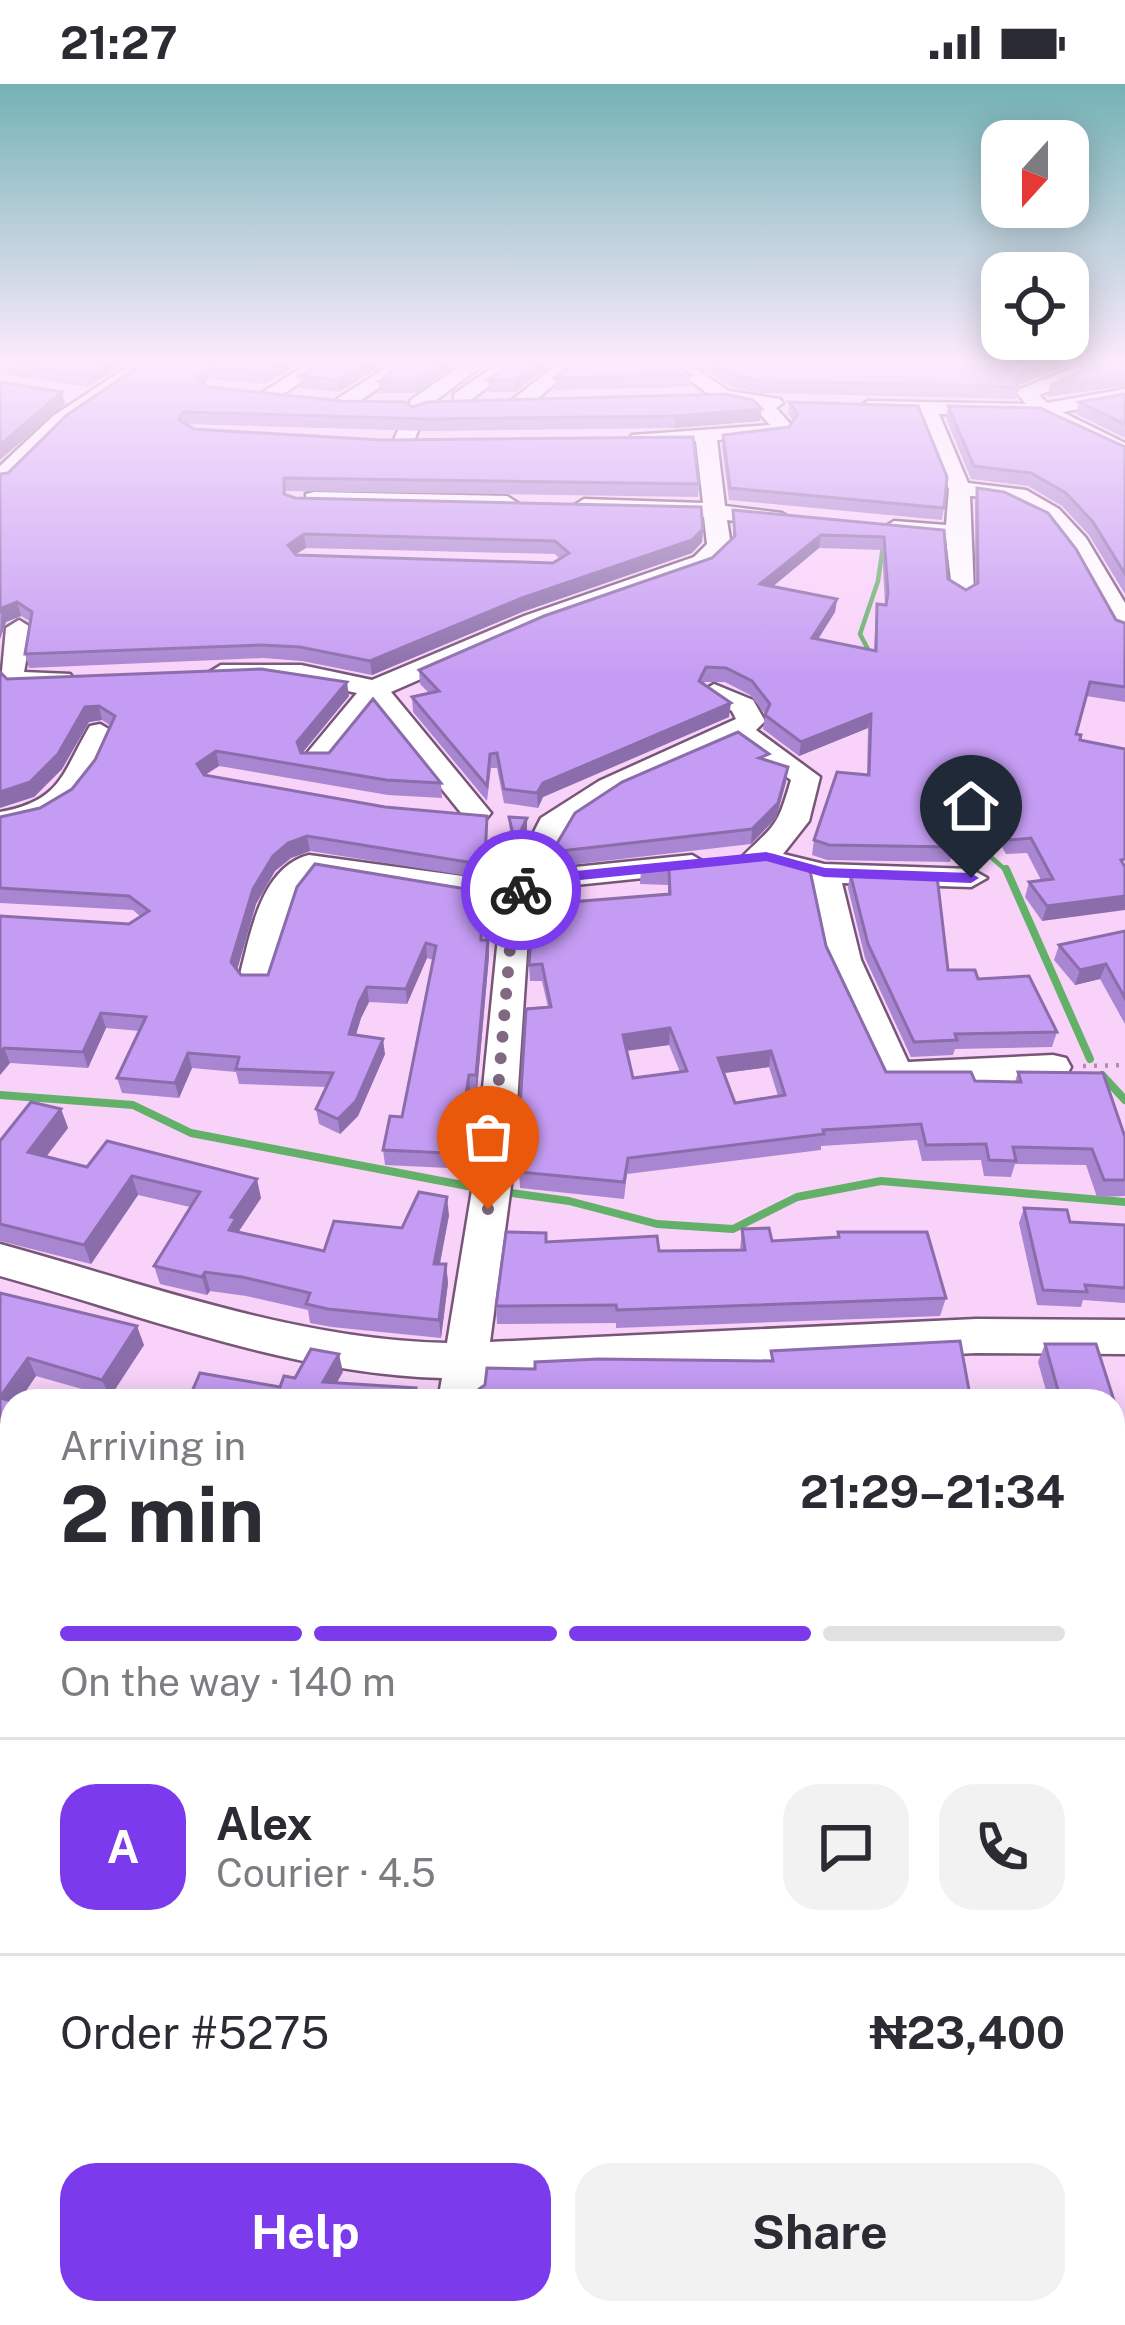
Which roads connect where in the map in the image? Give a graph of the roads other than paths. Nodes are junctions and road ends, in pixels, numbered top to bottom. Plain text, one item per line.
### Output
1 (401, 467) edge
2 (709, 467) edge
3 (951, 467) edge
4 (960, 489) junction
5 (297, 499) edge
6 (381, 499) junction
7 (541, 505) edge
8 (714, 513) junction
9 (804, 522) edge
10 (560, 525) edge
11 (885, 527) edge
12 (957, 533) junction
13 (546, 590) edge
14 (962, 592) edge
15 (532, 621) junction
16 (1125, 627) edge
17 (20, 628) dead end
18 (188, 676) edge
19 (88, 678) edge
20 (375, 689) junction
21 (714, 692) edge
22 (739, 731) junction
23 (100, 732) dead end
24 (317, 759) edge
25 (432, 813) edge
26 (476, 813) junction
27 (0, 820) edge
28 (552, 824) junction
29 (766, 856) junction
30 (824, 873) junction
31 (971, 878) dead end
32 (525, 880) junction
33 (256, 978) edge
34 (1053, 1067) edge
35 (0, 1260) edge
36 (1125, 1337) edge
37 (462, 1381) edge

1 - 6 street
2 - 8 street
3 - 4 street
4 - 12 street
4 - 16 street
5 - 6 street
6 - 7 street
8 - 9 street
8 - 10 street
8 - 15 street
11 - 12 street
12 - 14 street
13 - 15 street
15 - 20 street
17 - 19 street
18 - 20 street
20 - 24 street
20 - 26 street
21 - 22 street
22 - 28 street
22 - 29 street
23 - 27 street
25 - 26 street
26 - 28 street
28 - 32 street
29 - 30 street
29 - 32 street
30 - 31 street
30 - 34 street
32 - 33 street
32 - 37 street
35 - 37 street
36 - 37 street

